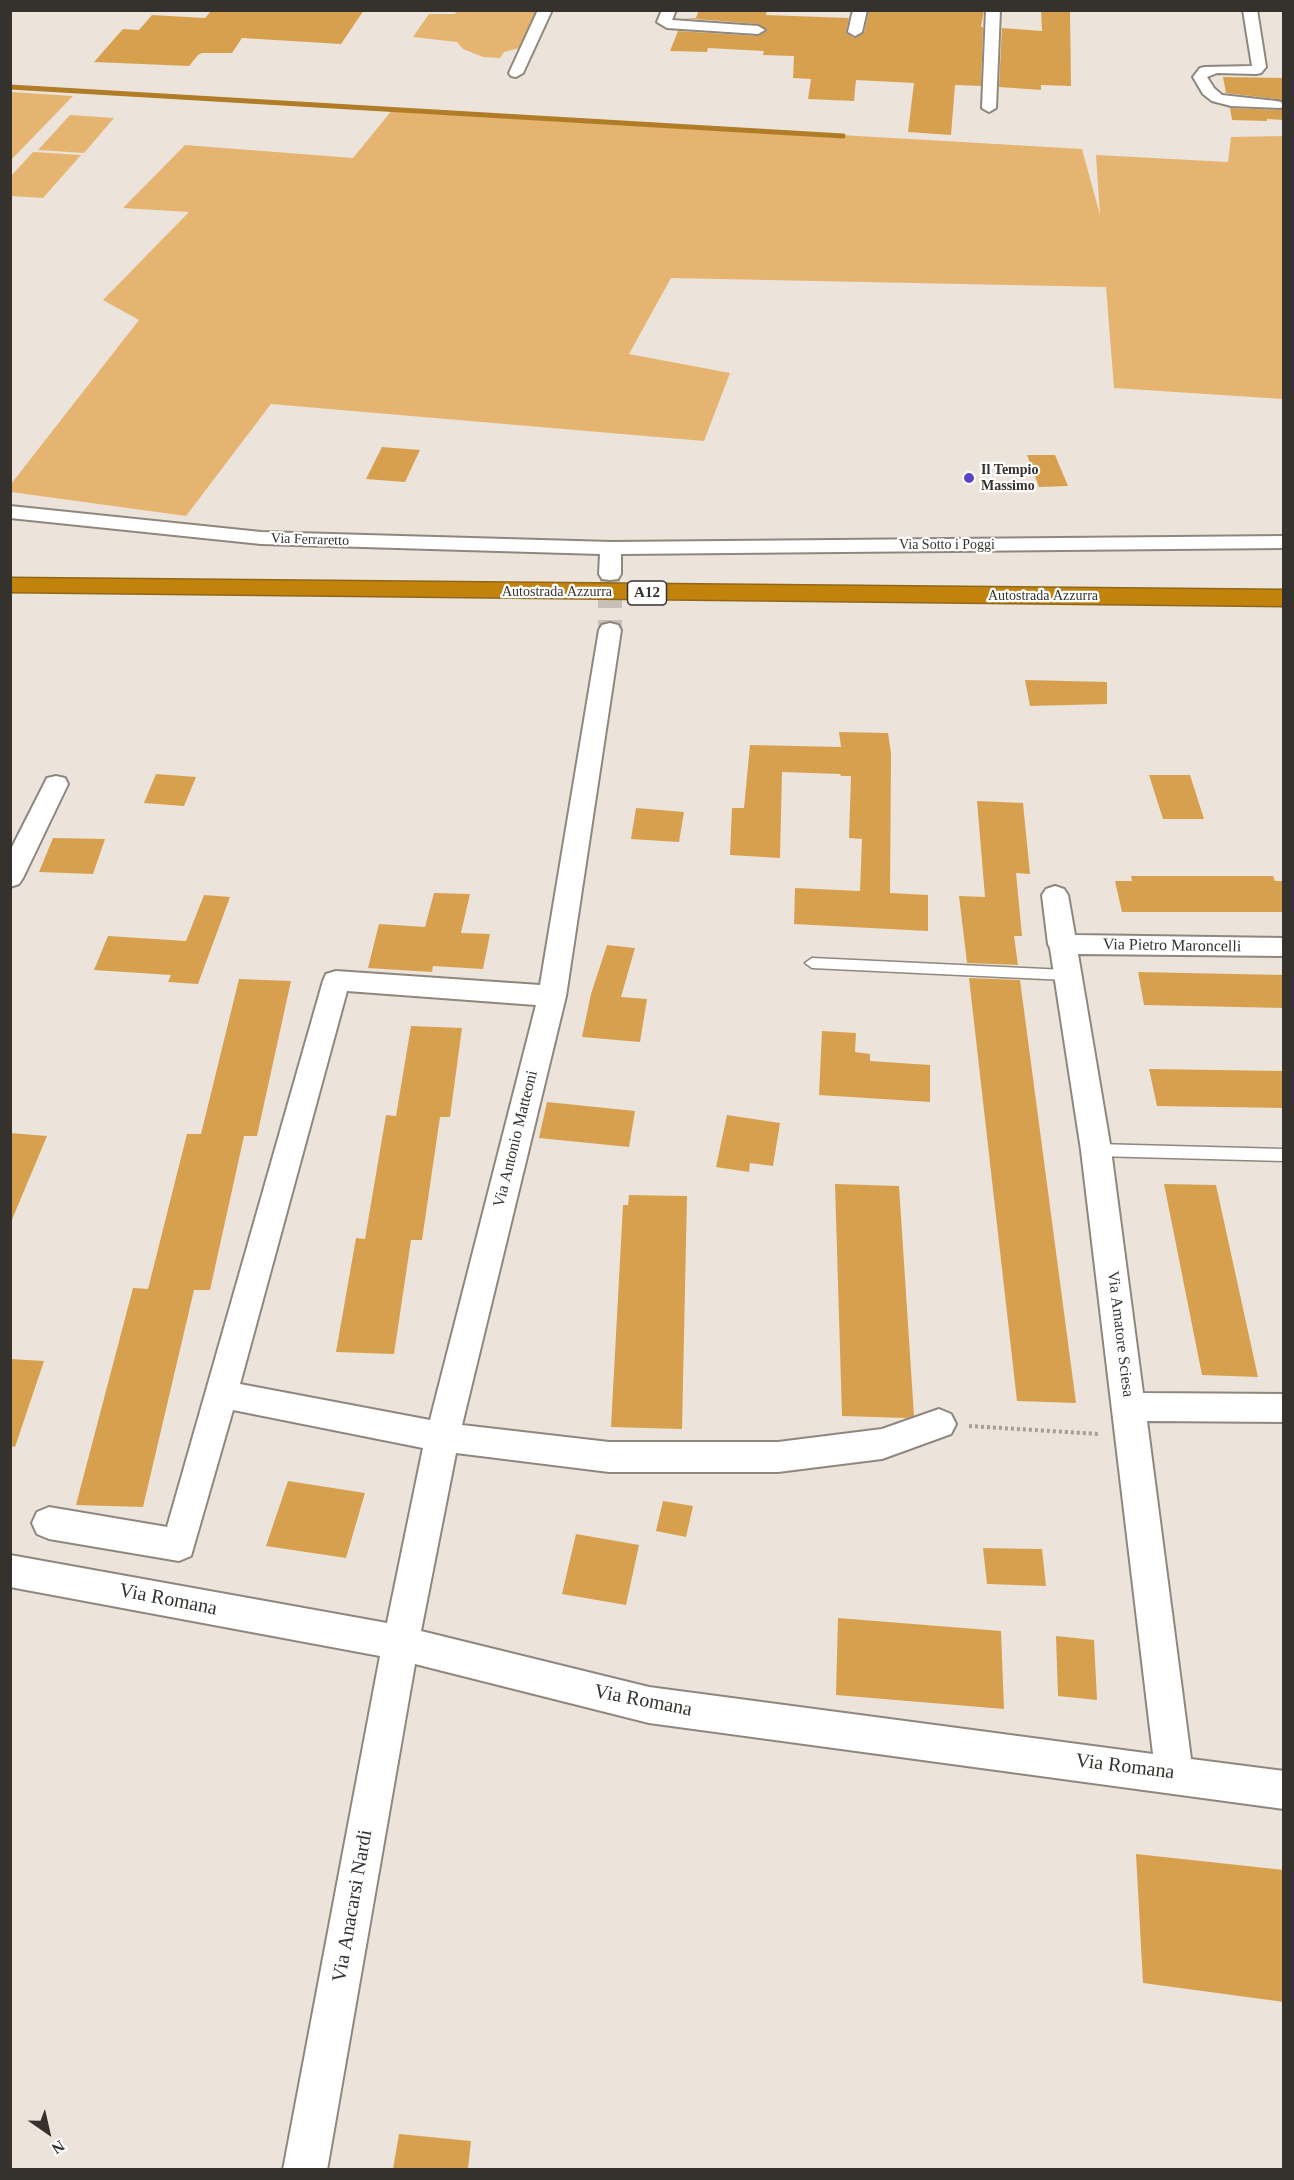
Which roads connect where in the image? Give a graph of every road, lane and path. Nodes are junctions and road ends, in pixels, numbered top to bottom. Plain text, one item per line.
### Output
1 (545, 10) edge
2 (669, 10) edge
3 (860, 10) edge
4 (993, 10) edge
5 (1250, 10) edge
6 (758, 30) dead end
7 (855, 32) dead end
8 (516, 73) dead end
9 (1276, 105) dead end
10 (989, 108) dead end
11 (10, 512) edge
12 (1284, 542) edge
13 (611, 548) junction
14 (610, 574) tunnel mouth
15 (10, 585) edge
16 (1284, 598) edge
17 (10, 606) edge
18 (1284, 618) edge
19 (610, 630) tunnel mouth
20 (56, 784) dead end
21 (10, 878) edge
22 (1055, 895) dead end
23 (1061, 944) junction
24 (1284, 947) edge
25 (812, 963) dead end
26 (1066, 975) junction
27 (552, 996) junction
28 (1096, 1150) junction
29 (1284, 1155) edge
30 (221, 1394) junction
31 (1284, 1408) edge
32 (1131, 1422) junction
33 (939, 1424) joint
34 (442, 1437) junction
35 (49, 1523) dead end
36 (10, 1571) edge
37 (400, 1643) junction
38 (1174, 1773) junction
39 (1284, 1790) edge
40 (305, 2169) edge

1 - 8 street
2 - 6 street
3 - 7 street
4 - 10 street
5 - 9 street
11 - 13 street, Via Ferraretto
12 - 13 street, Via Sotto i Poggi
13 - 14 street
15 - 16 highway, Autostrada Azzurra / A12
17 - 18 highway, Autostrada Azzurra / A12
19 - 27 street, Via Antonio Matteoni
20 - 21 street
22 - 23 street, Via Amatore Sciesa
23 - 24 street, Via Pietro Maroncelli
23 - 26 street, Via Amatore Sciesa
25 - 26 lane
26 - 28 street, Via Amatore Sciesa
27 - 30 street
27 - 34 street, Via Antonio Matteoni
28 - 29 lane
28 - 32 street, Via Amatore Sciesa
30 - 34 street
30 - 35 street
31 - 32 street
32 - 33 path
32 - 38 street, Via Amatore Sciesa
33 - 34 street
34 - 37 street, Via Antonio Matteoni
36 - 37 street, Via Romana
37 - 38 street, Via Romana
37 - 40 street, Via Anacarsi Nardi
38 - 39 street, Via Romana

